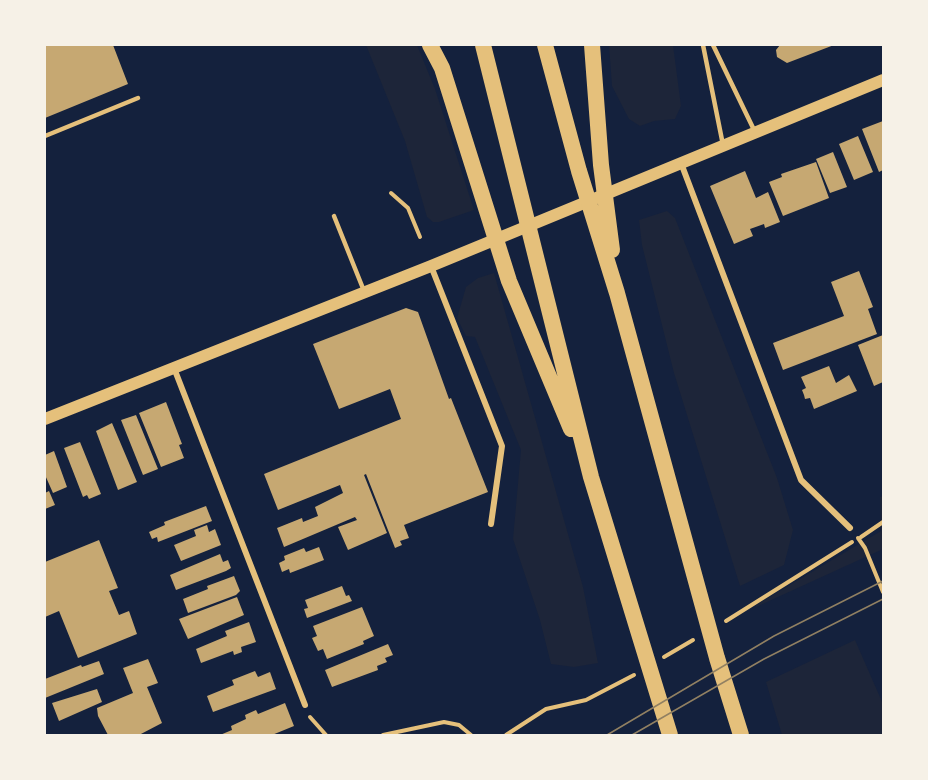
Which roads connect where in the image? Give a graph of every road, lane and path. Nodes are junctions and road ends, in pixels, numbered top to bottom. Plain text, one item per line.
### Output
1 (430, 45) edge
2 (483, 45) edge
3 (545, 45) edge
4 (592, 45) edge
5 (703, 45) edge
6 (713, 45) edge
7 (883, 80) edge
8 (138, 98) dead end
9 (756, 133) junction
10 (45, 136) edge
11 (723, 146) junction
12 (681, 163) junction
13 (391, 193) dead end
14 (334, 216) dead end
15 (420, 237) dead end
16 (431, 266) junction
17 (365, 293) junction
18 (617, 293) junction
19 (174, 368) junction
20 (45, 419) edge
21 (591, 477) junction
22 (491, 524) dead end
23 (850, 528) dead end
24 (866, 548) dead end
25 (883, 592) edge
26 (305, 705) joint
27 (326, 735) edge
28 (383, 735) edge
29 (471, 735) edge
30 (670, 735) edge
31 (741, 735) edge

1 - 21 highway
2 - 21 highway
3 - 18 highway
4 - 18 highway
5 - 11 lane
6 - 9 lane
7 - 9 main road
8 - 10 lane
9 - 11 main road
11 - 12 main road
12 - 16 main road
12 - 23 street
13 - 15 path
14 - 17 lane
16 - 17 main road
16 - 22 street
17 - 19 main road
18 - 31 highway
19 - 20 main road
19 - 26 street
21 - 30 highway
24 - 25 path
26 - 27 path
28 - 29 path

